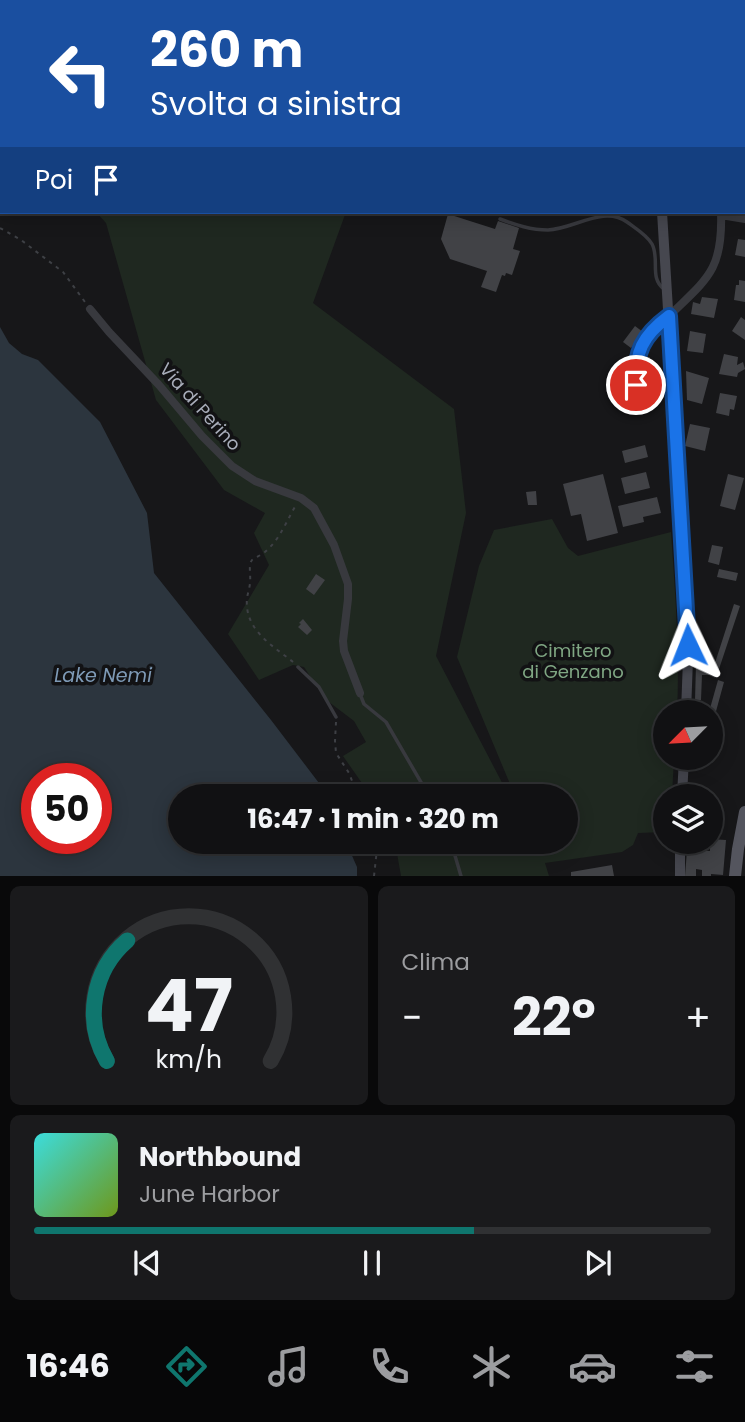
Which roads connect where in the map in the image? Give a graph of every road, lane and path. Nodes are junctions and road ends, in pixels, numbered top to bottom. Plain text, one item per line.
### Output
1 (662, 214) edge
2 (721, 214) edge
3 (500, 219) dead end
4 (745, 219) edge
5 (0, 228) edge
6 (667, 290) junction
7 (90, 309) joint
8 (669, 316) junction
9 (636, 385) dead end
10 (301, 498) junction
11 (298, 667) joint
12 (359, 692) joint
13 (687, 700) edge
14 (336, 717) joint
15 (353, 784) edge
16 (422, 784) edge
17 (745, 812) edge
18 (376, 854) edge
19 (455, 854) edge
20 (680, 854) edge
21 (374, 876) edge
22 (461, 876) edge
23 (680, 876) edge
24 (735, 876) edge

1 - 6 main road
2 - 4 street
2 - 8 street
3 - 6 lane
5 - 7 path
6 - 8 main road
7 - 10 street, Via di Perino
8 - 9 lane
8 - 13 main road
10 - 11 path
10 - 12 street, Via di Perino
11 - 14 lane
12 - 16 lane, Via di Perino
14 - 15 path
17 - 24 main road
18 - 21 path
19 - 22 lane
20 - 23 main road

